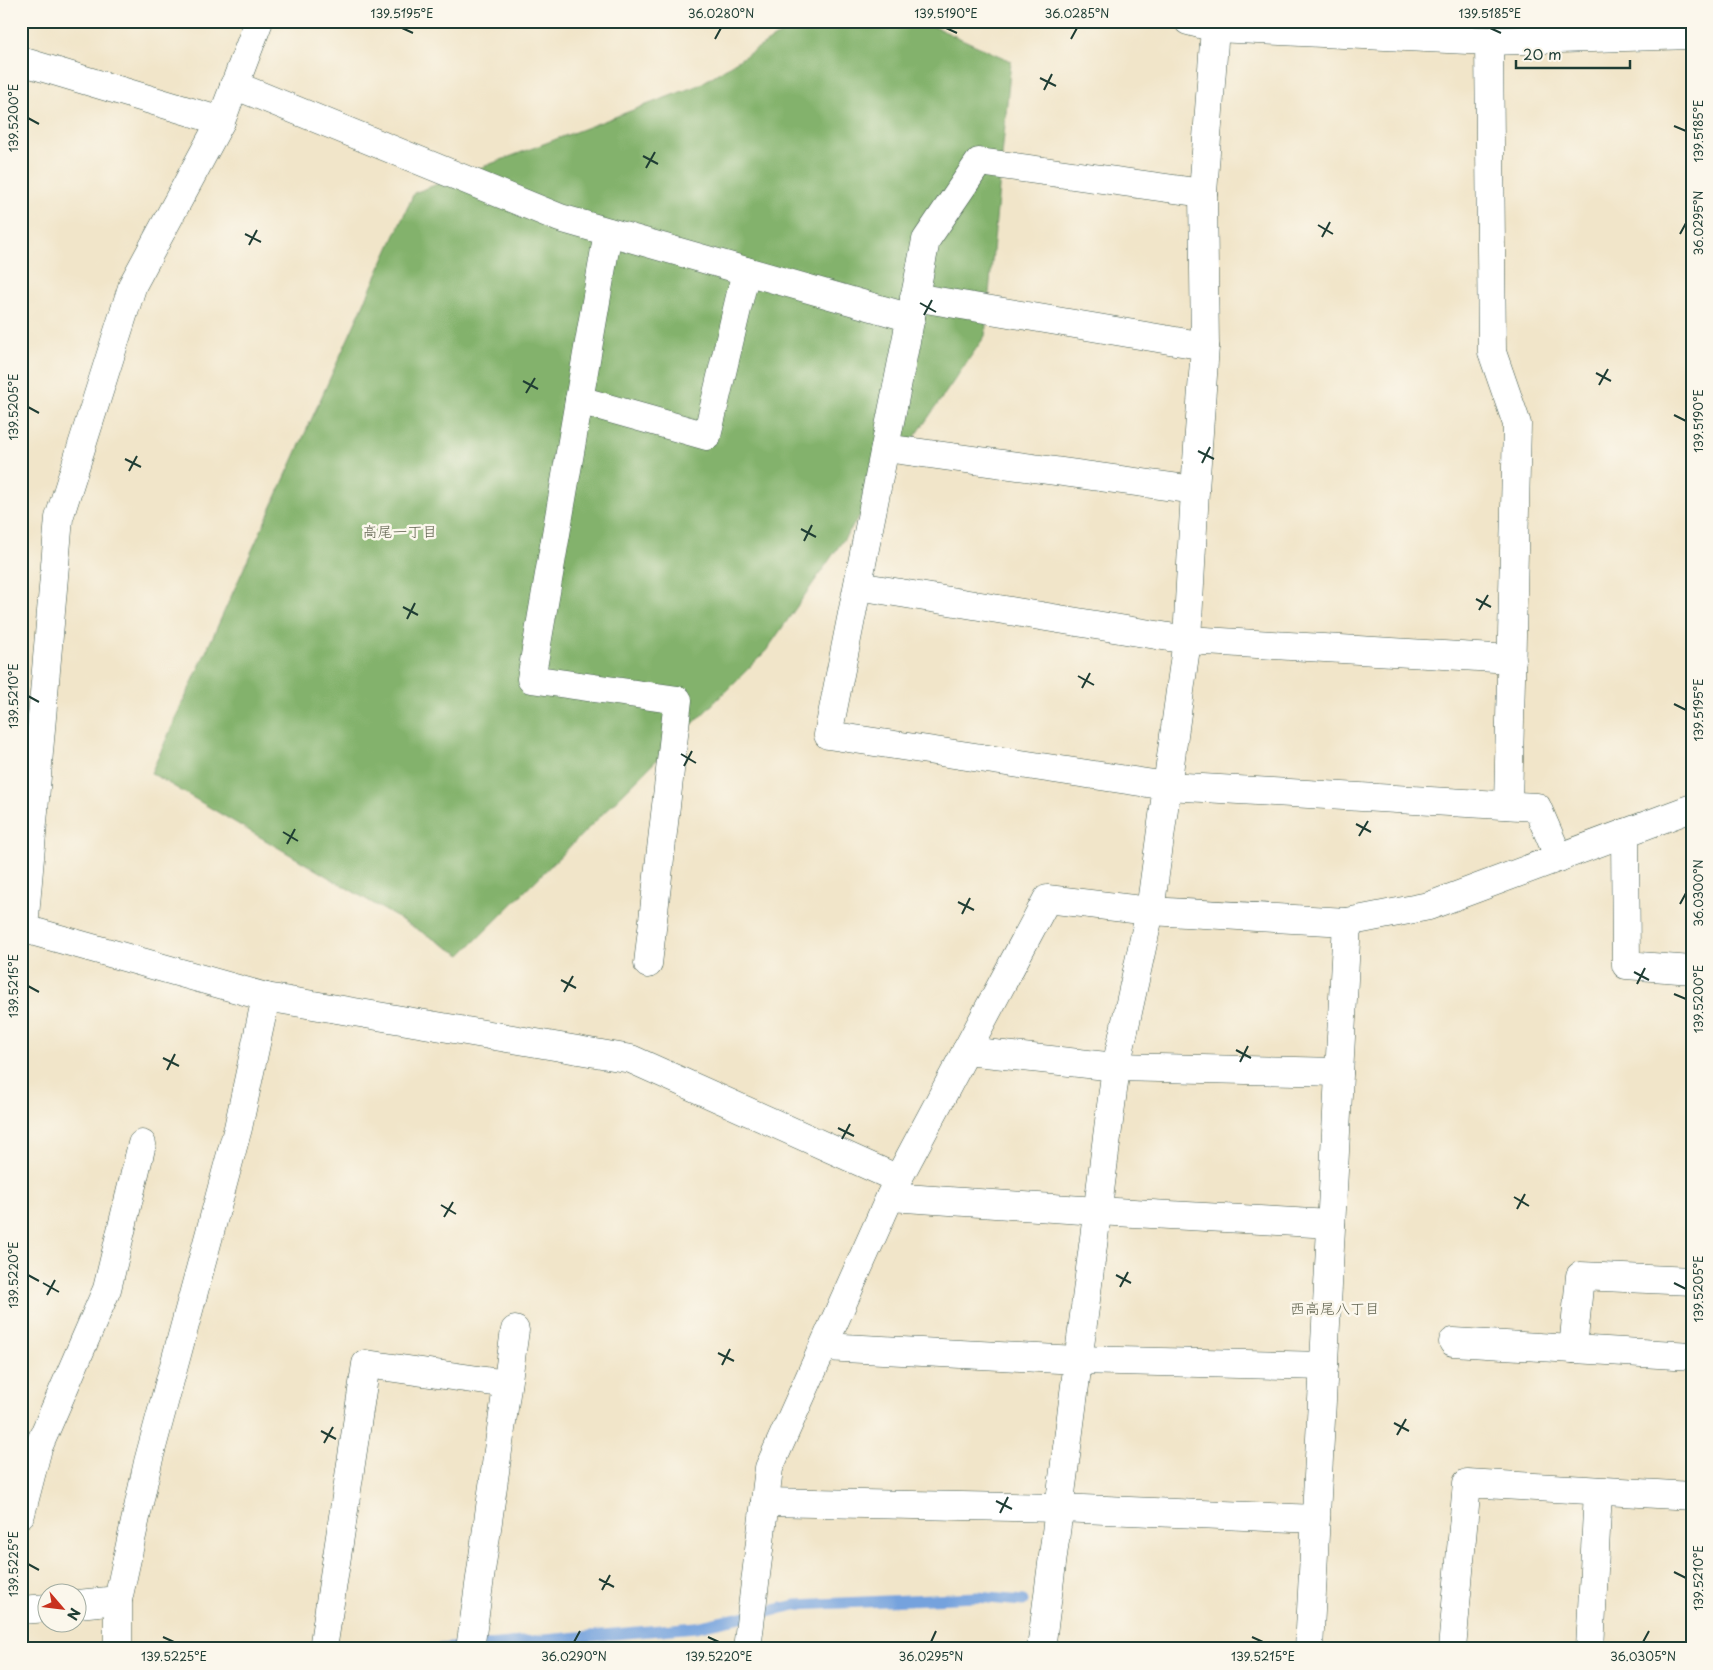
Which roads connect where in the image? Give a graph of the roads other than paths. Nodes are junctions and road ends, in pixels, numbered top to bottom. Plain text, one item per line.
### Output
1 (259, 21) edge
2 (1188, 21) edge
3 (1215, 28) junction
4 (1692, 35) edge
5 (1488, 41) junction
6 (21, 61) edge
7 (234, 85) junction
8 (221, 121) junction
9 (1203, 193) junction
10 (608, 232) junction
11 (746, 271) junction
12 (912, 308) junction
13 (1205, 346) junction
14 (579, 400) junction
15 (885, 448) junction
16 (1195, 490) junction
17 (858, 586) junction
18 (1187, 640) junction
19 (1512, 659) junction
20 (1167, 786) junction
21 (1508, 805) junction
22 (1692, 808) edge
23 (1625, 833) junction
24 (1559, 858) junction
25 (1150, 911) junction
26 (1347, 922) junction
27 (23, 928) edge
28 (648, 964) dead end
29 (1692, 970) edge
30 (266, 997) junction
31 (966, 1051) junction
32 (1116, 1067) junction
33 (1339, 1072) junction
34 (142, 1144) dead end
35 (894, 1188) junction
36 (1097, 1211) junction
37 (1331, 1224) junction
38 (1692, 1280) edge
39 (515, 1330) dead end
40 (1454, 1342) dead end
41 (824, 1347) junction
42 (1573, 1349) junction
43 (1692, 1356) edge
44 (1078, 1360) junction
45 (1324, 1366) junction
46 (507, 1384) junction
47 (1598, 1491) junction
48 (1692, 1496) edge
49 (765, 1502) junction
50 (1059, 1508) junction
51 (21, 1514) edge
52 (1316, 1519) junction
53 (118, 1600) junction
54 (88, 1603) edge
55 (38, 1609) edge
56 (21, 1610) edge
57 (118, 1649) edge
58 (323, 1649) edge
59 (470, 1649) edge
60 (747, 1649) edge
61 (1041, 1649) edge
62 (1310, 1649) edge
63 (1452, 1649) edge
64 (1590, 1649) edge

1 - 7 street
2 - 3 street
3 - 5 street
3 - 9 street
4 - 5 street
5 - 19 street
6 - 8 street
7 - 8 street
7 - 10 street
8 - 27 street
9 - 12 street
9 - 13 street
10 - 11 street
10 - 14 street
11 - 12 street
11 - 14 street
12 - 13 street
12 - 15 street
13 - 16 street
14 - 28 street
15 - 16 street
15 - 17 street
16 - 18 street
17 - 18 street
17 - 20 street
18 - 19 street
18 - 20 street
19 - 21 street
20 - 21 street
20 - 25 street
21 - 24 street
22 - 23 street
23 - 24 street
23 - 29 street
24 - 26 street
25 - 26 street
25 - 31 street
25 - 32 street
26 - 33 street
27 - 30 street
30 - 35 street
30 - 53 street
31 - 32 street
31 - 35 street
32 - 33 street
32 - 36 street
33 - 37 street
34 - 51 street
35 - 36 street
35 - 41 street
36 - 37 street
36 - 44 street
37 - 45 street
38 - 42 street
39 - 46 street
40 - 42 street
41 - 44 street
41 - 49 street
42 - 43 street
44 - 45 street
44 - 50 street
45 - 52 street
46 - 58 street
46 - 59 street
47 - 48 street
47 - 63 street
47 - 64 street
49 - 50 street
49 - 60 street
50 - 52 street
50 - 61 street
52 - 62 street
53 - 54 street
53 - 57 street
55 - 56 street

